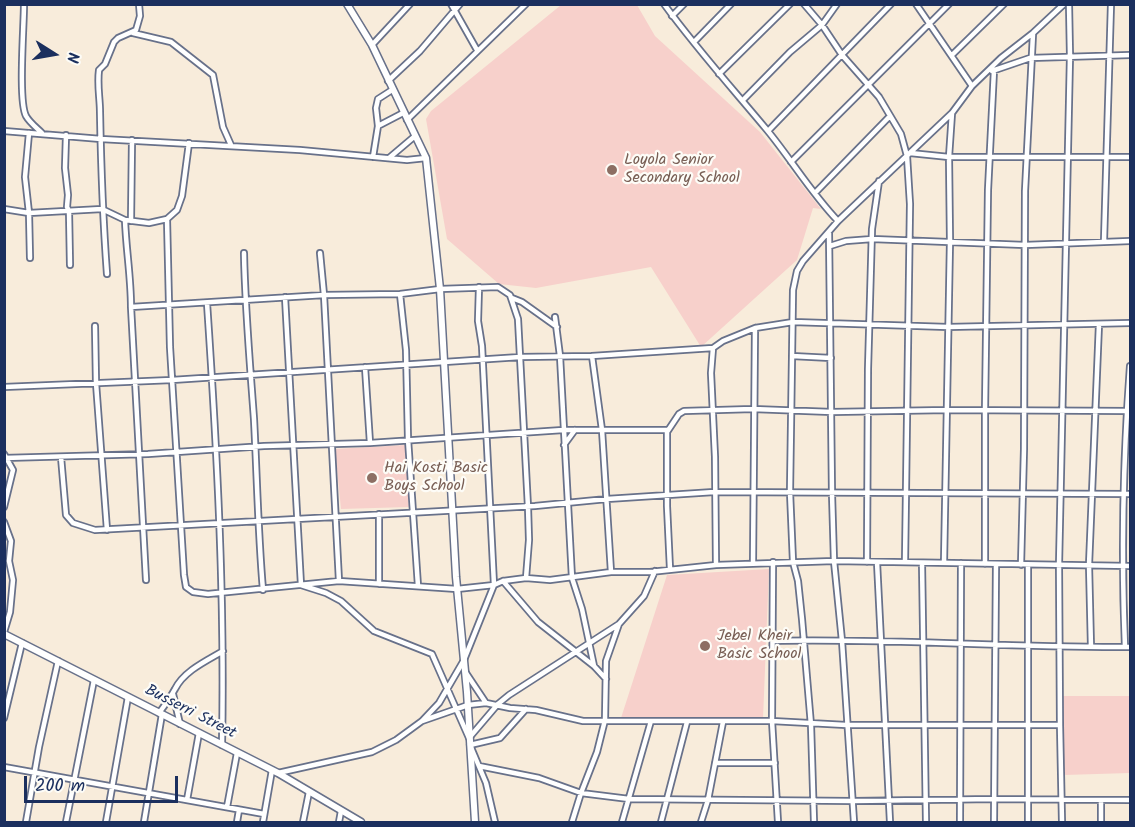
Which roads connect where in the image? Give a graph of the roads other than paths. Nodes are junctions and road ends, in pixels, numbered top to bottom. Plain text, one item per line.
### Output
1 (24, 4) edge
2 (139, 4) edge
3 (347, 4) edge
4 (410, 4) edge
5 (451, 4) edge
6 (460, 4) edge
7 (526, 4) edge
8 (664, 4) edge
9 (684, 4) edge
10 (731, 4) edge
11 (790, 4) edge
12 (804, 4) edge
13 (837, 4) edge
14 (891, 4) edge
15 (916, 4) edge
16 (949, 4) edge
17 (1004, 4) edge
18 (1064, 4) edge
19 (1069, 4) edge
20 (1111, 4) edge
21 (455, 10) junction
22 (672, 16) junction
23 (930, 24) junction
24 (822, 25) junction
25 (133, 33) junction
26 (1033, 33) junction
27 (694, 42) junction
28 (372, 45) junction
29 (477, 50) junction
30 (842, 55) junction
31 (952, 55) junction
32 (1110, 55) junction
33 (1131, 55) edge
34 (1070, 56) junction
35 (1030, 58) junction
36 (994, 70) junction
37 (987, 73) junction
38 (719, 74) junction
39 (388, 82) junction
40 (868, 85) junction
41 (972, 86) junction
42 (392, 90) junction
43 (742, 100) junction
44 (403, 113) junction
45 (952, 113) junction
46 (890, 116) junction
47 (406, 120) junction
48 (378, 126) junction
49 (4, 131) edge
50 (768, 131) junction
51 (29, 133) junction
52 (43, 134) junction
53 (66, 135) junction
54 (415, 136) junction
55 (100, 139) junction
56 (132, 140) junction
57 (189, 143) junction
58 (231, 146) junction
59 (908, 154) junction
60 (1106, 155) junction
61 (1026, 156) junction
62 (373, 157) junction
63 (948, 157) junction
64 (990, 157) junction
65 (1067, 157) junction
66 (1131, 157) edge
67 (389, 158) junction
68 (426, 158) junction
69 (791, 162) junction
70 (879, 181) junction
71 (815, 194) junction
72 (4, 209) edge
73 (102, 209) junction
74 (69, 211) junction
75 (29, 213) junction
76 (167, 219) junction
77 (128, 221) junction
78 (838, 221) junction
79 (829, 233) junction
80 (872, 239) junction
81 (909, 241) junction
82 (950, 241) junction
83 (1104, 241) junction
84 (1131, 241) edge
85 (988, 243) junction
86 (1065, 244) junction
87 (1025, 245) junction
88 (830, 246) junction
89 (244, 253) dead end
90 (320, 254) dead end
91 (30, 258) dead end
92 (70, 265) dead end
93 (107, 274) dead end
94 (479, 287) junction
95 (440, 289) junction
96 (400, 294) junction
97 (324, 295) junction
98 (285, 297) junction
99 (512, 298) junction
100 (245, 300) junction
101 (207, 303) junction
102 (169, 305) junction
103 (131, 307) junction
104 (555, 317) dead end
105 (793, 322) junction
106 (1131, 323) edge
107 (831, 324) junction
108 (1099, 324) junction
109 (869, 325) junction
110 (95, 326) dead end
111 (908, 326) junction
112 (1063, 326) junction
113 (556, 327) junction
114 (948, 327) junction
115 (986, 327) junction
116 (1024, 327) junction
117 (755, 328) junction
118 (713, 348) junction
119 (560, 356) junction
120 (592, 356) junction
121 (792, 356) junction
122 (519, 357) junction
123 (831, 358) junction
124 (482, 360) junction
125 (444, 362) junction
126 (406, 364) junction
127 (365, 366) junction
128 (1131, 366) edge
129 (328, 369) junction
130 (291, 371) junction
131 (251, 375) junction
132 (212, 378) junction
133 (172, 380) junction
134 (135, 382) junction
135 (96, 384) junction
136 (4, 387) edge
137 (753, 409) junction
138 (713, 410) junction
139 (869, 410) junction
140 (908, 410) junction
141 (948, 410) junction
142 (985, 410) junction
143 (1023, 410) junction
144 (1063, 410) junction
145 (791, 411) junction
146 (1097, 411) junction
147 (832, 412) junction
148 (1129, 412) edge
149 (602, 429) junction
150 (563, 430) junction
151 (574, 430) junction
152 (668, 430) junction
153 (524, 432) junction
154 (485, 434) junction
155 (448, 436) junction
156 (408, 440) junction
157 (332, 443) junction
158 (370, 443) junction
159 (294, 445) junction
160 (564, 445) junction
161 (255, 447) junction
162 (218, 450) junction
163 (178, 452) junction
164 (139, 454) junction
165 (100, 455) junction
166 (5, 457) edge
167 (61, 457) junction
168 (22, 459) junction
169 (13, 470) junction
170 (714, 492) junction
171 (790, 492) junction
172 (753, 493) junction
173 (667, 494) junction
174 (831, 494) junction
175 (867, 494) junction
176 (906, 494) junction
177 (945, 494) junction
178 (986, 494) junction
179 (1023, 494) junction
180 (1062, 494) junction
181 (1091, 494) junction
182 (1123, 494) junction
183 (1131, 494) edge
184 (607, 499) junction
185 (567, 503) junction
186 (4, 507) edge
187 (528, 507) junction
188 (489, 509) junction
189 (452, 510) junction
190 (414, 512) junction
191 (379, 514) junction
192 (335, 516) junction
193 (297, 518) junction
194 (257, 520) junction
195 (4, 522) edge
196 (221, 523) junction
197 (182, 526) junction
198 (143, 528) junction
199 (107, 530) junction
200 (834, 561) junction
201 (773, 562) junction
202 (793, 562) junction
203 (867, 562) junction
204 (877, 562) junction
205 (905, 562) junction
206 (753, 563) junction
207 (922, 563) junction
208 (944, 563) junction
209 (961, 563) junction
210 (984, 564) junction
211 (996, 564) junction
212 (716, 565) junction
213 (1022, 565) junction
214 (1028, 565) junction
215 (1059, 565) junction
216 (1089, 565) junction
217 (1121, 566) junction
218 (1131, 566) edge
219 (670, 569) junction
220 (655, 571) junction
221 (611, 572) junction
222 (526, 578) junction
223 (572, 578) junction
224 (146, 580) dead end
225 (339, 581) junction
226 (504, 581) junction
227 (379, 584) junction
228 (301, 585) junction
229 (494, 585) junction
230 (418, 586) junction
231 (457, 589) junction
232 (263, 590) junction
233 (223, 593) junction
234 (619, 624) junction
235 (4, 633) edge
236 (804, 640) junction
237 (773, 641) junction
238 (842, 641) junction
239 (881, 642) junction
240 (22, 643) junction
241 (589, 643) junction
242 (924, 644) junction
243 (961, 645) junction
244 (994, 645) junction
245 (1028, 646) junction
246 (1061, 647) junction
247 (1090, 647) junction
248 (1128, 647) edge
249 (223, 651) junction
250 (575, 651) junction
251 (464, 660) junction
252 (58, 661) junction
253 (594, 666) junction
254 (465, 670) junction
255 (606, 679) junction
256 (94, 680) junction
257 (447, 689) junction
258 (173, 694) junction
259 (128, 697) junction
260 (486, 703) junction
261 (498, 704) junction
262 (468, 705) junction
263 (455, 709) junction
264 (526, 710) junction
265 (161, 714) junction
266 (4, 718) edge
267 (605, 720) junction
268 (423, 721) junction
269 (651, 721) junction
270 (772, 721) junction
271 (687, 722) junction
272 (723, 722) junction
273 (180, 724) junction
274 (811, 725) junction
275 (846, 725) junction
276 (886, 725) junction
277 (925, 725) junction
278 (960, 725) junction
279 (994, 725) junction
280 (1028, 725) junction
281 (1060, 725) junction
282 (199, 733) junction
283 (470, 742) junction
284 (222, 745) junction
285 (237, 753) junction
286 (715, 763) junction
287 (775, 763) junction
288 (479, 766) junction
289 (4, 767) edge
290 (275, 771) junction
291 (34, 773) junction
292 (73, 781) junction
293 (111, 787) junction
294 (149, 792) junction
295 (309, 792) junction
296 (581, 792) junction
297 (629, 799) junction
298 (959, 799) junction
299 (994, 799) junction
300 (1028, 799) junction
301 (1062, 799) junction
302 (187, 800) junction
303 (667, 800) junction
304 (708, 800) junction
305 (926, 800) junction
306 (1101, 800) junction
307 (1131, 800) edge
308 (778, 801) junction
309 (814, 801) junction
310 (853, 801) junction
311 (890, 801) junction
312 (227, 807) junction
313 (239, 810) junction
314 (341, 811) junction
315 (264, 814) junction
316 (26, 822) edge
317 (66, 822) edge
318 (106, 822) edge
319 (144, 822) edge
320 (237, 822) edge
321 (263, 822) edge
322 (303, 822) edge
323 (339, 822) edge
324 (361, 822) edge
325 (475, 822) edge
326 (495, 822) edge
327 (572, 822) edge
328 (622, 822) edge
329 (661, 822) edge
330 (701, 822) edge
331 (778, 822) edge
332 (814, 822) edge
333 (854, 822) edge
334 (890, 822) edge
335 (926, 822) edge
336 (960, 822) edge
337 (994, 822) edge
338 (1028, 822) edge
339 (1062, 822) edge
340 (1101, 822) edge

1 - 52 street
2 - 25 street
3 - 28 main road
4 - 28 street
5 - 21 street
6 - 21 street
7 - 29 street
8 - 22 street
9 - 22 street
10 - 27 street
11 - 38 street
12 - 24 street
13 - 24 street
14 - 30 street
15 - 23 street
16 - 23 street
17 - 31 street
18 - 26 street
19 - 34 street
20 - 32 street
21 - 29 street
21 - 39 street
22 - 27 street
23 - 31 street
23 - 40 street
24 - 30 street
24 - 43 street
25 - 55 street
25 - 58 street
26 - 35 street
26 - 37 street
27 - 38 street
28 - 39 main road
29 - 47 street
30 - 40 street
30 - 50 street
31 - 41 street
32 - 33 street
32 - 34 street
32 - 60 street
34 - 35 street
34 - 65 street
35 - 36 street
35 - 61 street
36 - 37 street
36 - 64 street
37 - 41 street
38 - 43 street
39 - 42 main road
40 - 46 street
40 - 69 street
41 - 45 street
42 - 44 main road
42 - 48 street
43 - 50 street
44 - 47 main road
44 - 48 street
45 - 59 street
45 - 63 street
46 - 59 street
46 - 71 street
47 - 54 main road
48 - 62 street
49 - 51 street
50 - 69 street
51 - 52 street
51 - 75 street
52 - 53 street
53 - 55 street
53 - 74 street
54 - 67 street
54 - 68 main road
55 - 56 street
55 - 73 street
56 - 57 street
56 - 77 street
57 - 58 street
57 - 76 street
58 - 62 street
59 - 63 street
59 - 70 street
59 - 81 street
60 - 65 street
60 - 66 street
60 - 83 street
61 - 64 street
61 - 65 street
61 - 87 street
62 - 67 street
63 - 64 street
63 - 82 street
64 - 85 street
65 - 86 street
67 - 68 street
68 - 95 main road
69 - 71 street
70 - 78 street
70 - 80 street
71 - 78 street
72 - 75 street
73 - 74 street
73 - 77 street
73 - 93 street
74 - 75 street
74 - 92 street
75 - 91 street
76 - 77 street
76 - 102 street
77 - 103 street
78 - 79 street
79 - 88 street
79 - 105 street
80 - 81 street
80 - 88 street
80 - 109 street
81 - 82 street
81 - 111 street
82 - 85 street
82 - 114 street
83 - 84 street
83 - 86 street
85 - 87 street
85 - 115 street
86 - 87 street
86 - 112 street
87 - 116 street
88 - 107 street
89 - 100 street
90 - 97 street
94 - 95 street
94 - 99 street
94 - 124 street
95 - 96 street
95 - 125 main road
96 - 97 street
96 - 126 street
97 - 98 street
97 - 129 street
98 - 100 street
98 - 130 street
99 - 113 street
99 - 122 street
100 - 101 street
100 - 131 street
101 - 102 street
101 - 132 street
102 - 103 street
102 - 133 street
103 - 134 street
104 - 113 street
105 - 107 street
105 - 117 street
105 - 121 street
106 - 108 street
107 - 109 street
107 - 123 street
108 - 112 street
108 - 146 street
109 - 111 street
109 - 139 street
110 - 135 street
111 - 114 street
111 - 140 street
112 - 116 street
112 - 144 street
113 - 119 street
114 - 115 street
114 - 141 street
115 - 116 street
115 - 142 street
116 - 143 street
117 - 118 street
117 - 137 street
118 - 120 street
118 - 138 street
119 - 120 street
119 - 122 street
119 - 150 street
120 - 149 street
121 - 123 street
121 - 145 street
122 - 124 street
122 - 153 street
123 - 147 street
124 - 125 street
124 - 154 street
125 - 126 street
125 - 155 main road
126 - 127 street
126 - 156 street
127 - 129 street
127 - 158 street
128 - 148 street
129 - 130 street
129 - 157 street
130 - 131 street
130 - 159 street
131 - 132 street
131 - 161 street
132 - 133 street
132 - 162 street
133 - 134 street
133 - 163 street
134 - 135 street
134 - 164 street
135 - 136 street
135 - 165 street
137 - 138 street
137 - 145 street
137 - 172 street
138 - 152 street
138 - 170 street
139 - 140 street
139 - 147 street
139 - 175 street
140 - 141 street
140 - 176 street
141 - 142 street
141 - 177 street
142 - 143 street
142 - 178 street
143 - 144 street
143 - 179 street
144 - 146 street
144 - 180 street
145 - 147 street
145 - 171 street
146 - 148 street
146 - 181 street
147 - 174 street
148 - 182 street
149 - 151 street
149 - 152 street
149 - 184 street
150 - 151 street
150 - 153 street
150 - 160 street
151 - 160 street
152 - 173 street
153 - 154 street
153 - 187 street
154 - 155 street
154 - 188 street
155 - 156 street
155 - 189 main road
156 - 158 street
156 - 190 street
157 - 158 street
157 - 159 street
157 - 192 street
159 - 161 street
159 - 193 street
160 - 185 street
161 - 162 street
161 - 194 street
162 - 163 street
162 - 196 street
163 - 164 street
163 - 197 street
164 - 165 street
164 - 198 street
165 - 167 street
165 - 199 street
166 - 168 street
166 - 169 street
167 - 168 street
167 - 199 street
168 - 169 street
169 - 186 street
170 - 172 street
170 - 173 street
170 - 212 street
171 - 172 street
171 - 174 street
171 - 202 street
172 - 206 street
173 - 184 street
173 - 219 street
174 - 175 street
174 - 200 street
175 - 176 street
175 - 203 street
176 - 177 street
176 - 205 street
177 - 178 street
177 - 208 street
178 - 179 street
178 - 210 street
179 - 180 street
179 - 213 street
180 - 181 street
180 - 215 street
181 - 182 street
181 - 216 street
182 - 183 street
182 - 217 street
184 - 185 street
184 - 221 street
185 - 187 street
185 - 223 street
187 - 188 street
187 - 222 street
188 - 189 street
188 - 229 street
189 - 190 street
189 - 231 main road
190 - 191 street
190 - 230 street
191 - 192 street
191 - 227 street
192 - 193 street
192 - 225 street
193 - 194 street
193 - 228 street
194 - 196 street
194 - 232 street
195 - 235 street
196 - 197 street
196 - 233 street
197 - 198 street
197 - 233 street
198 - 199 street
198 - 224 street
200 - 202 street
200 - 203 street
200 - 238 street
201 - 202 street
201 - 206 street
201 - 237 street
202 - 236 street
203 - 204 street
204 - 205 street
204 - 239 street
205 - 207 street
206 - 212 street
207 - 208 street
207 - 242 street
208 - 209 street
209 - 210 street
209 - 243 street
210 - 211 street
211 - 213 street
211 - 244 street
212 - 219 street
213 - 214 street
214 - 215 street
214 - 245 street
215 - 216 street
215 - 246 street
216 - 217 street
216 - 247 street
217 - 218 street
217 - 248 street
219 - 220 street
220 - 221 street
220 - 234 street
221 - 223 street
222 - 223 street
222 - 226 street
223 - 241 street
225 - 227 street
225 - 228 street
226 - 229 street
226 - 250 street
227 - 230 street
228 - 232 street
228 - 257 street
229 - 231 street
229 - 251 street
230 - 231 street
231 - 251 main road
232 - 233 street
233 - 249 street
234 - 241 street
234 - 255 street
235 - 240 main road, Busserri Street
236 - 237 street
236 - 238 street
236 - 274 street
237 - 270 street
238 - 239 street
238 - 275 street
239 - 242 street
239 - 276 street
240 - 252 main road, Busserri Street
240 - 266 street
241 - 250 street
241 - 253 street
242 - 243 street
242 - 277 street
243 - 244 street
243 - 278 street
244 - 245 street
244 - 279 street
245 - 246 street
245 - 280 street
246 - 247 street
246 - 281 street
247 - 248 street
249 - 258 street
249 - 284 street
250 - 253 street
250 - 261 street
251 - 254 main road
251 - 257 street
252 - 256 main road, Busserri Street
252 - 291 street
253 - 255 street
254 - 260 street
254 - 262 main road
255 - 267 street
256 - 259 main road, Busserri Street
256 - 292 street
257 - 263 street
257 - 268 street
258 - 265 street
258 - 273 street
259 - 265 main road, Busserri Street
259 - 293 street
260 - 261 street
260 - 262 street
261 - 264 street
261 - 283 street
262 - 263 street
262 - 283 main road
263 - 268 street
263 - 283 street
264 - 267 street
264 - 283 street
265 - 273 main road, Busserri Street
265 - 294 street
267 - 269 street
267 - 296 street
268 - 290 street
269 - 271 street
269 - 297 street
270 - 272 street
270 - 274 street
270 - 287 street
271 - 272 street
271 - 303 street
272 - 286 street
273 - 282 main road, Busserri Street
274 - 275 street
274 - 309 street
275 - 276 street
275 - 310 street
276 - 277 street
276 - 311 street
277 - 278 street
277 - 305 street
278 - 279 street
278 - 298 street
279 - 280 street
279 - 299 street
280 - 281 street
280 - 300 street
281 - 301 street
282 - 284 main road, Busserri Street
282 - 302 street
283 - 288 street
283 - 325 main road
284 - 285 main road, Busserri Street
285 - 290 main road, Busserri Street
285 - 312 street
286 - 287 street
286 - 304 street
287 - 308 street
288 - 296 street
288 - 326 street
289 - 291 street
290 - 295 main road, Busserri Street
290 - 315 street
291 - 292 street
291 - 316 street
292 - 293 street
292 - 317 street
293 - 294 street
293 - 318 street
294 - 302 street
294 - 319 street
295 - 314 main road, Busserri Street
295 - 322 street
296 - 297 street
296 - 327 street
297 - 303 street
297 - 328 street
298 - 299 street
298 - 305 street
298 - 336 street
299 - 300 street
299 - 337 street
300 - 301 street
300 - 338 street
301 - 306 street
301 - 339 street
302 - 312 street
303 - 304 street
303 - 329 street
304 - 308 street
304 - 330 street
305 - 311 street
305 - 335 street
306 - 307 street
306 - 340 street
308 - 309 street
308 - 331 street
309 - 310 street
309 - 332 street
310 - 311 street
310 - 333 street
311 - 334 street
312 - 313 street
313 - 315 street
313 - 320 street
314 - 323 street
314 - 324 main road, Busserri Street
315 - 321 street

